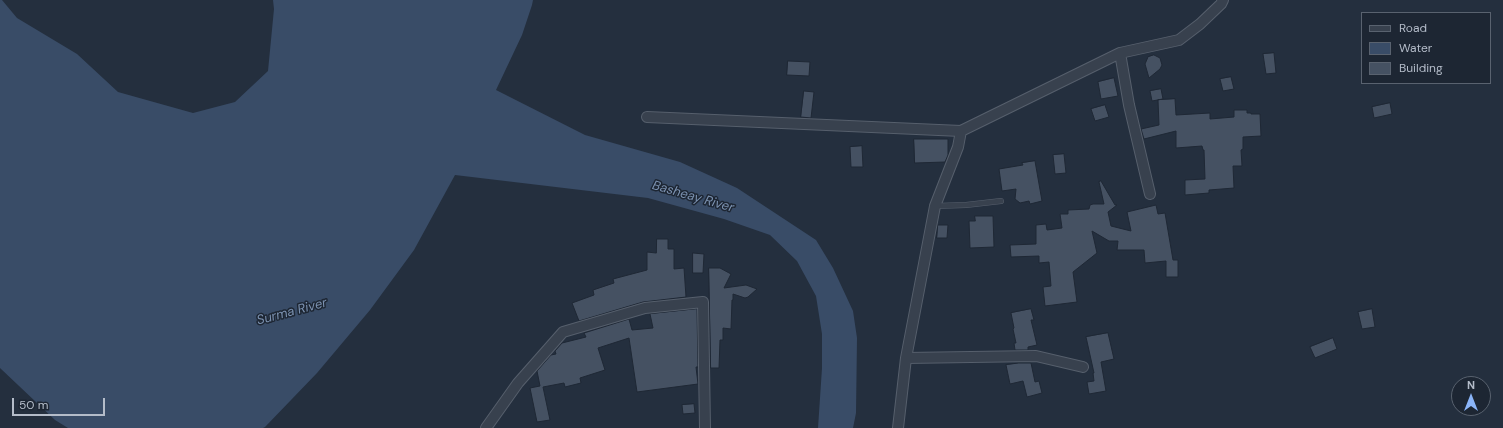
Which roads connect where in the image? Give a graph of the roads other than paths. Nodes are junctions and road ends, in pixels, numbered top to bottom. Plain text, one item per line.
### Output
1 (1223, 0) edge
2 (1120, 52) junction
3 (646, 117) dead end
4 (961, 131) junction
5 (1150, 194) dead end
6 (1001, 201) dead end
7 (935, 206) junction
8 (906, 358) junction
9 (1083, 367) dead end
10 (486, 428) edge
11 (705, 428) edge
12 (898, 428) edge

1 - 2 street
2 - 4 street
2 - 5 street
3 - 4 street
4 - 7 street
6 - 7 lane
7 - 8 street
8 - 9 street
8 - 12 street
10 - 11 street

